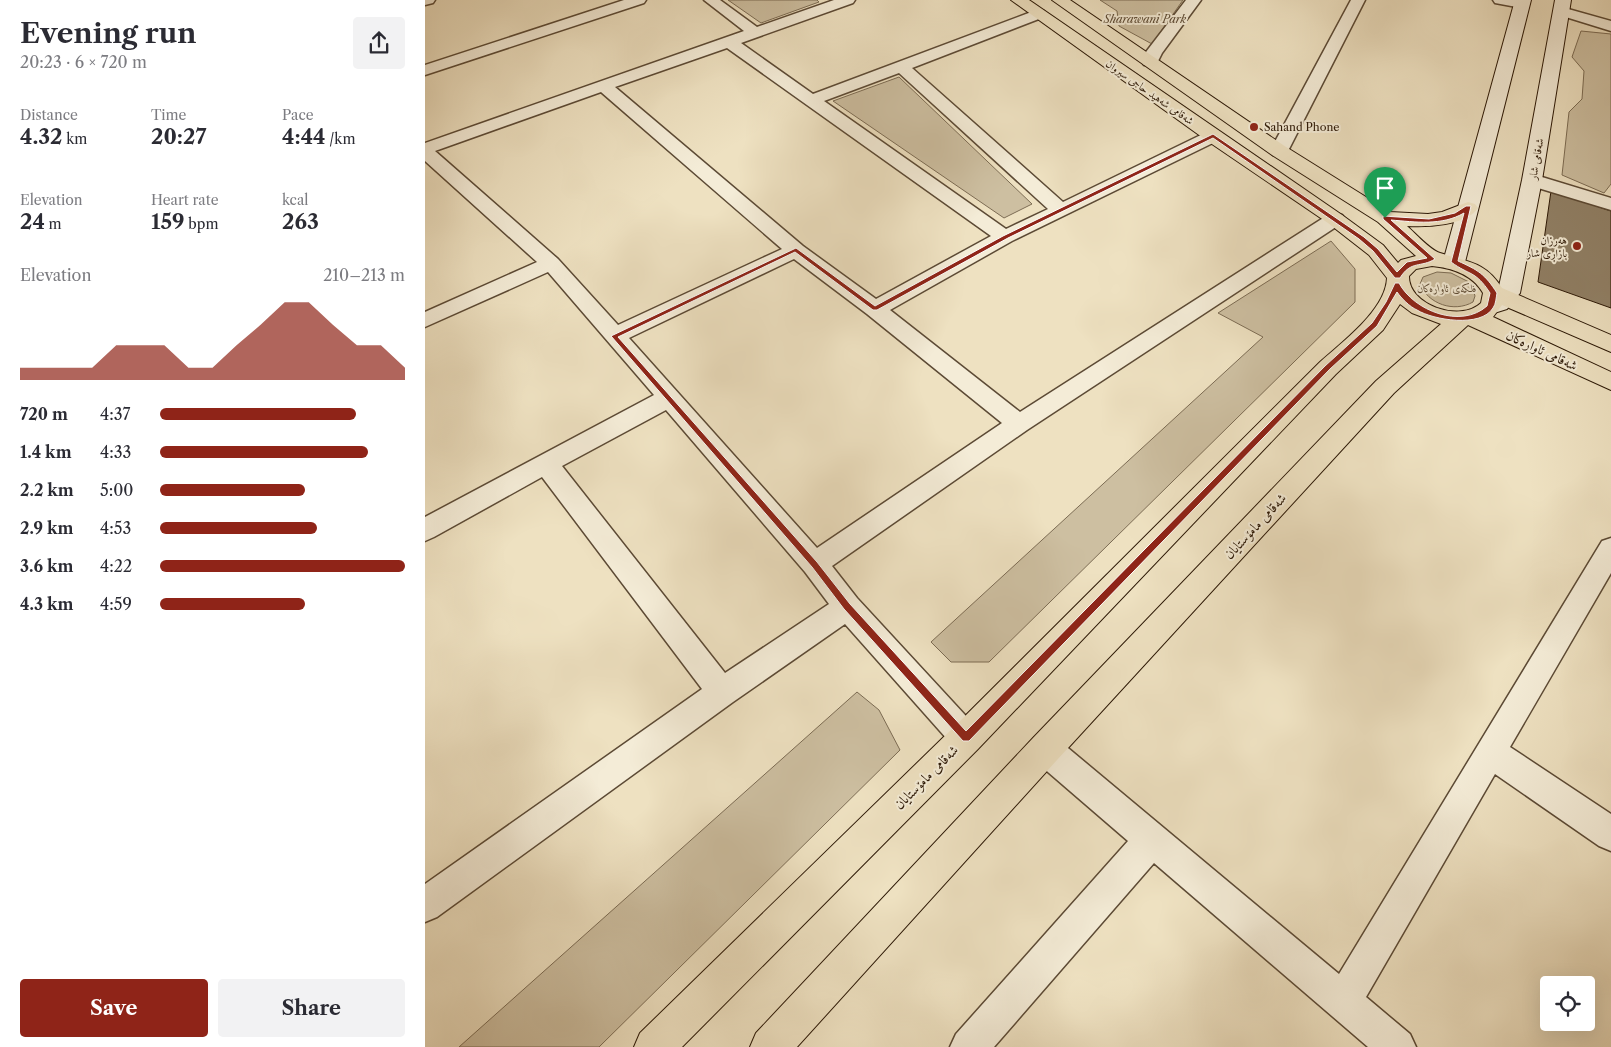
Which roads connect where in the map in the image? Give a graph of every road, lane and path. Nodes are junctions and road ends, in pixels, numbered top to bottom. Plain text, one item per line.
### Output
1 (639, 0) edge
2 (711, 0) edge
3 (1019, 0) edge
4 (1060, 0) edge
5 (1195, 0) edge
6 (1358, 0) edge
7 (1500, 0) edge
8 (837, 2) edge
9 (1522, 2) edge
10 (1562, 5) edge
11 (1039, 14) junction
12 (1611, 26) edge
13 (756, 33) junction
14 (729, 42) junction
15 (1150, 62) junction
16 (901, 66) junction
17 (425, 70) edge
18 (605, 87) junction
19 (812, 100) junction
20 (1213, 136) junction
21 (425, 151) edge
22 (1279, 151) junction
23 (1532, 180) junction
24 (1611, 204) edge
25 (1469, 208) junction
26 (1061, 210) junction
27 (1385, 218) junction
28 (1335, 219) junction
29 (1005, 237) junction
30 (796, 250) junction
31 (1432, 259) junction
32 (1454, 262) junction
33 (551, 263) junction
34 (1397, 280) junction
35 (1485, 307) junction
36 (875, 309) junction
37 (425, 320) edge
38 (614, 336) junction
39 (1611, 344) edge
40 (1611, 382) edge
41 (669, 398) junction
42 (1019, 424) junction
43 (546, 463) junction
44 (425, 530) edge
45 (1611, 549) edge
46 (815, 564) junction
47 (1602, 583) edge
48 (847, 607) junction
49 (722, 692) junction
50 (966, 738) junction
51 (1045, 748) junction
52 (1490, 752) junction
53 (1611, 834) edge
54 (1152, 839) junction
55 (426, 901) edge
56 (1343, 1001) junction
57 (654, 1047) edge
58 (770, 1047) edge
59 (969, 1047) edge
60 (1397, 1047) edge

1 - 17 street
2 - 13 street
3 - 11 main road, شەقامی شەهید حاجی سیروان
4 - 15 main road, شەقامی شەهید حاجی سیروان
5 - 15 street
6 - 22 street
7 - 9 street
8 - 13 street
9 - 25 main road
10 - 12 street
10 - 23 main road, شەقامی شار
11 - 16 street
11 - 20 main road, شەقامی شەهید حاجی سیروان
13 - 14 street
14 - 18 street
14 - 19 street
15 - 22 main road, شەقامی شەهید حاجی سیروان
16 - 19 street
16 - 26 street
18 - 21 street
18 - 30 street
19 - 29 street
20 - 26 street
20 - 28 main road, شەقامی شەهید حاجی سیروان
21 - 33 street
22 - 27 main road, شەقامی شەهید حاجی سیروان
23 - 24 street
23 - 35 main road, شەقامی شار
25 - 27 main road
25 - 32 main road
26 - 29 street
27 - 31 main road, شەقامی شەهید حاجی سیروان
28 - 34 main road, شەقامی شەهید حاجی سیروان
28 - 42 street
29 - 36 street
30 - 36 street
30 - 38 street
31 - 32 main road
31 - 34 main road
32 - 35 main road
33 - 37 street
33 - 38 street
34 - 35 main road
34 - 50 main road, شەقامی مامۆستایان
35 - 39 main road
35 - 40 main road, شەقامی ئاوارەکان
35 - 51 main road, شەقامی مامۆستایان
36 - 42 street
38 - 41 street
41 - 43 street
41 - 46 street
42 - 46 street
43 - 44 street
43 - 49 street
45 - 47 street
46 - 48 street
47 - 52 street
48 - 49 street
48 - 50 street
49 - 55 street
50 - 57 main road, شەقامی مامۆستایان
51 - 54 street
51 - 58 main road, شەقامی مامۆستایان
52 - 53 street
52 - 56 street
54 - 56 street
54 - 59 street
56 - 60 street

